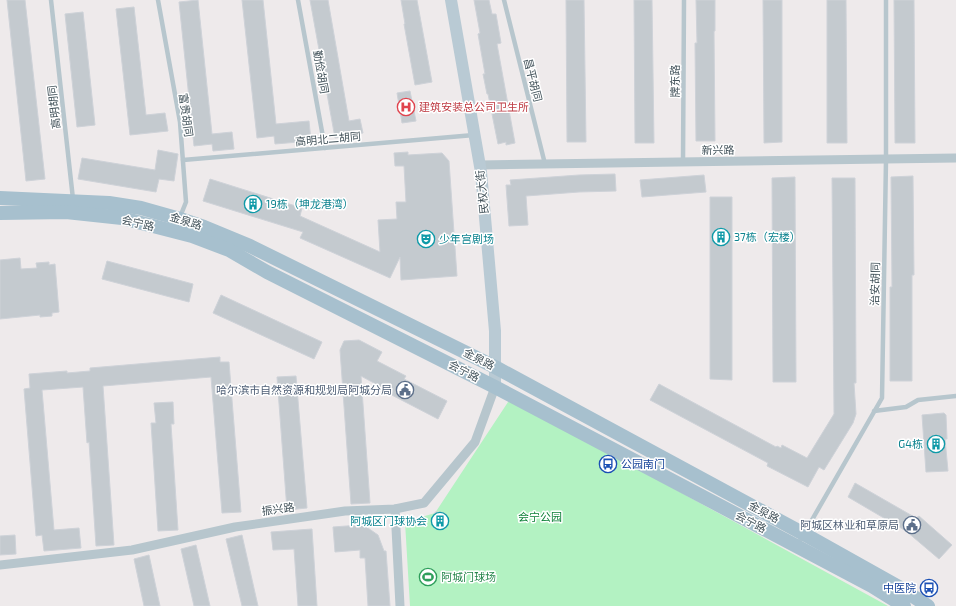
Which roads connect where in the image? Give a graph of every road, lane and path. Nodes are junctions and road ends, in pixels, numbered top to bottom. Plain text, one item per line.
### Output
1 (51, 0) edge
2 (158, 0) edge
3 (298, 0) edge
4 (451, 0) edge
5 (504, 0) edge
6 (684, 0) edge
7 (886, 0) edge
8 (474, 135) junction
9 (326, 148) junction
10 (956, 158) edge
11 (183, 160) junction
12 (886, 160) junction
13 (683, 162) junction
14 (545, 164) junction
15 (480, 165) junction
16 (0, 198) edge
17 (74, 207) junction
18 (0, 213) edge
19 (180, 218) junction
20 (175, 232) junction
21 (495, 367) junction
22 (495, 387) junction
23 (956, 396) edge
24 (874, 411) junction
25 (395, 509) junction
26 (804, 534) junction
27 (797, 546) junction
28 (0, 565) edge
29 (400, 606) edge
30 (904, 606) edge
31 (928, 606) edge

1 - 17 lane, 高明胡同
2 - 11 lane, 富贵胡同
3 - 9 lane, 勤俭胡同
4 - 8 street, 民权大街
5 - 14 lane, 昌平胡同
6 - 13 lane, 牌东路
7 - 12 lane, 治安胡同
8 - 9 lane, 高明北二胡同
8 - 15 street, 民权大街
9 - 11 lane, 高明北二胡同
10 - 12 street, 新兴路
11 - 19 lane, 富贵胡同
12 - 13 street, 新兴路
12 - 24 lane, 治安胡同
13 - 14 street, 新兴路
14 - 15 street, 新兴路
15 - 21 street, 民权大街
16 - 17 main road, 金泉路
17 - 18 main road, 会宁路
17 - 19 main road, 金泉路
17 - 20 main road, 会宁路
19 - 20 lane, 富贵胡同
19 - 21 main road, 金泉路
20 - 22 main road, 会宁路
21 - 22 street, 民权大街
21 - 26 main road, 金泉路
22 - 25 street, 振兴路
22 - 27 main road, 会宁路
23 - 24 lane
24 - 26 lane, 治安胡同
25 - 28 street, 振兴路
25 - 29 street
26 - 27 lane, 治安胡同
26 - 31 main road, 金泉路
27 - 30 main road, 会宁路

